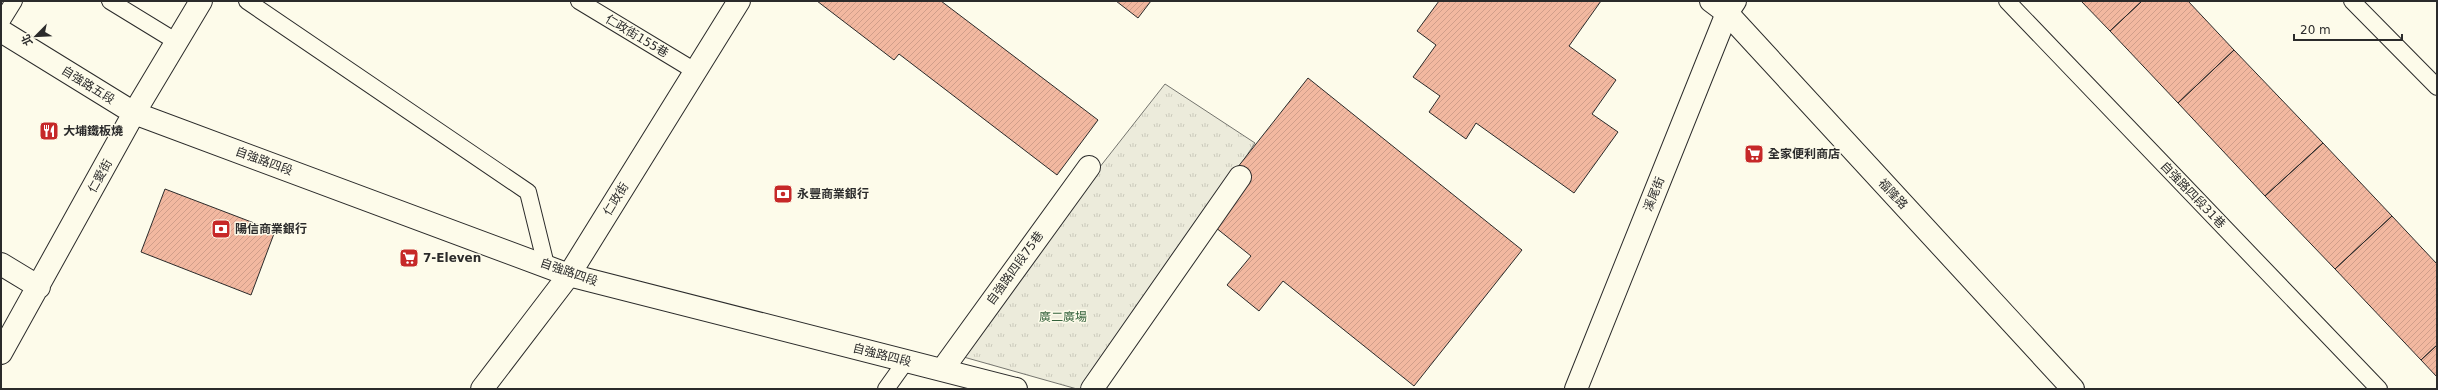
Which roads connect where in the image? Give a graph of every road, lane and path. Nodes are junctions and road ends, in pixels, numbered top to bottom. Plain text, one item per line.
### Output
1 (14, 1) edge
2 (110, 1) edge
3 (201, 1) edge
4 (247, 1) edge
5 (579, 1) edge
6 (739, 1) edge
7 (2007, 1) edge
8 (2352, 1) edge
9 (1724, 5) edge
10 (1, 22) edge
11 (1, 31) edge
12 (177, 42) junction
13 (695, 71) junction
14 (2437, 87) edge
15 (134, 113) junction
16 (1089, 166) dead end
17 (1240, 177) dead end
18 (1, 264) edge
19 (546, 265) junction
20 (569, 275) junction
21 (39, 287) junction
22 (1, 353) edge
23 (906, 361) junction
24 (942, 370) junction
25 (482, 389) edge
26 (886, 389) edge
27 (1016, 389) edge
28 (1092, 389) edge
29 (1576, 389) edge
30 (2073, 389) edge
31 (2379, 389) edge

1 - 10 lane
2 - 12 lane
3 - 12 street, 仁愛街
4 - 19 lane
5 - 13 lane, 仁政街155巷
6 - 13 street, 仁政街
7 - 31 lane, 自強路四段31巷
8 - 14 lane
9 - 29 street, 溪尾街
9 - 30 street, 福隆路
11 - 15 street, 自強路五段
12 - 15 street, 仁愛街
13 - 20 street, 仁政街
15 - 19 street, 自強路四段
15 - 21 street, 仁愛街
16 - 24 street, 自強路四段75巷
17 - 28 street
18 - 21 street
19 - 20 street, 自強路四段
20 - 23 street, 自強路四段
20 - 25 street, 仁政街
21 - 22 street, 仁愛街
23 - 24 street, 自強路四段
23 - 26 lane
24 - 27 street, 自強路四段

